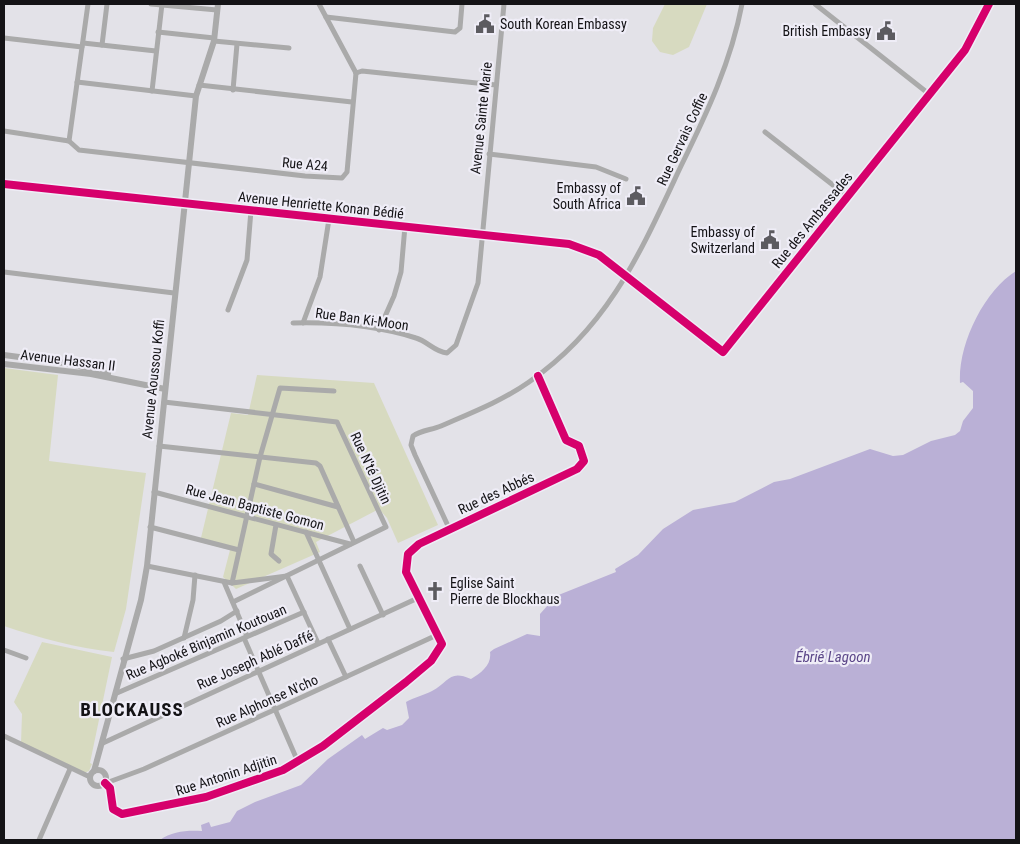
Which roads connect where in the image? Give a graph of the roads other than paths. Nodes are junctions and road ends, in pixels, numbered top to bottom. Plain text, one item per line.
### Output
1 (88, 4) edge
2 (107, 4) edge
3 (151, 4) edge
4 (161, 4) edge
5 (319, 4) edge
6 (462, 4) edge
7 (504, 4) edge
8 (742, 4) edge
9 (815, 4) edge
10 (989, 4) edge
11 (218, 7) edge
12 (326, 17) junction
13 (158, 32) junction
14 (4, 38) edge
15 (214, 39) junction
16 (237, 44) junction
17 (83, 45) junction
18 (102, 45) junction
19 (289, 48) dead end
20 (156, 51) junction
21 (356, 73) junction
22 (77, 82) junction
23 (496, 85) junction
24 (199, 86) junction
25 (233, 90) junction
26 (152, 91) junction
27 (929, 94) junction
28 (196, 96) junction
29 (352, 102) junction
30 (4, 131) edge
31 (765, 132) dead end
32 (69, 141) junction
33 (489, 154) junction
34 (189, 162) junction
35 (626, 179) dead end
36 (4, 184) edge
37 (847, 196) junction
38 (184, 203) junction
39 (251, 210) junction
40 (329, 219) junction
41 (404, 226) junction
42 (482, 234) junction
43 (4, 272) edge
44 (627, 277) junction
45 (174, 293) junction
46 (228, 310) dead end
47 (293, 323) dead end
48 (303, 323) junction
49 (380, 330) junction
50 (4, 356) edge
51 (4, 364) edge
52 (538, 376) junction
53 (128, 380) junction
54 (165, 389) junction
55 (334, 391) dead end
56 (164, 402) junction
57 (272, 414) junction
58 (159, 446) junction
59 (260, 457) junction
60 (254, 484) junction
61 (154, 492) junction
62 (338, 507) junction
63 (246, 516) junction
64 (276, 524) junction
65 (150, 527) junction
66 (449, 528) junction
67 (306, 532) junction
68 (352, 543) junction
69 (239, 550) junction
70 (319, 560) junction
71 (279, 561) dead end
72 (147, 566) junction
73 (360, 566) dead end
74 (195, 575) junction
75 (287, 576) junction
76 (224, 582) junction
77 (232, 583) junction
78 (418, 598) junction
79 (233, 602) junction
80 (237, 610) junction
81 (304, 612) junction
82 (383, 615) junction
83 (350, 629) junction
84 (437, 635) junction
85 (246, 637) junction
86 (184, 638) junction
87 (328, 639) junction
88 (318, 643) junction
89 (4, 650) edge
90 (26, 658) dead end
91 (123, 659) junction
92 (258, 670) junction
93 (346, 677) junction
94 (117, 693) junction
95 (274, 710) junction
96 (4, 736) edge
97 (103, 743) junction
98 (100, 756) junction
99 (298, 762) junction
100 (70, 769) junction
101 (105, 772) junction
102 (92, 774) junction
103 (105, 783) junction
104 (39, 840) edge

1 - 17 street
2 - 18 street
3 - 4 street
4 - 11 street
4 - 13 street
5 - 12 street
6 - 12 street
7 - 23 street, Avenue Sainte Marie
8 - 44 street, Rue Gervais Coffie
9 - 27 street
10 - 27 street, Rue des Ambassades
11 - 15 street, Avenue Aoussou Koffi
12 - 21 street
13 - 15 street
13 - 20 street
14 - 17 street
15 - 16 street
15 - 24 street, Avenue Aoussou Koffi
16 - 19 street
16 - 25 street
17 - 18 street
17 - 22 street
18 - 20 street
20 - 26 street
21 - 23 street
21 - 29 street, Rue A24
22 - 26 street
22 - 32 street
23 - 33 street, Avenue Sainte Marie
24 - 25 street
24 - 28 street, Avenue Aoussou Koffi
25 - 29 street
26 - 28 street
27 - 37 street, Rue des Ambassades
28 - 34 street, Avenue Aoussou Koffi
29 - 34 street, Rue A24
30 - 32 street
31 - 37 street
32 - 34 street
33 - 35 street
33 - 42 street, Avenue Sainte Marie
34 - 38 street, Avenue Aoussou Koffi
36 - 38 street, Avenue Henriette Konan Bédié
37 - 44 street, Rue des Ambassades
38 - 39 street, Avenue Henriette Konan Bédié
38 - 45 street, Avenue Aoussou Koffi
39 - 40 street, Avenue Henriette Konan Bédié
39 - 46 street
40 - 41 street, Avenue Henriette Konan Bédié
40 - 48 street
41 - 42 street, Avenue Henriette Konan Bédié
41 - 49 street
42 - 44 street, Avenue Henriette Konan Bédié
42 - 49 street, Rue Ban Ki-Moon
43 - 45 street
44 - 52 street, Rue Gervais Coffie
45 - 54 street, Avenue Aoussou Koffi
47 - 48 street, Rue Ban Ki-Moon
48 - 49 street, Rue Ban Ki-Moon
50 - 53 street, Avenue Hassan II
51 - 53 street, Avenue Hassan II
52 - 66 street, Rue Gervais Coffie
52 - 66 street, Rue des Abbés
53 - 54 street, Avenue Hassan II
54 - 56 street, Avenue Aoussou Koffi
55 - 57 street
56 - 57 street, Rue N'té Djitin
56 - 58 street, Avenue Aoussou Koffi
57 - 59 street
57 - 68 street, Rue N'té Djitin
58 - 59 street
58 - 61 street, Avenue Aoussou Koffi
59 - 60 street
59 - 62 street
60 - 62 street
60 - 63 street
61 - 63 street, Rue Jean Baptiste Gomon
61 - 65 street, Avenue Aoussou Koffi
62 - 68 street
63 - 64 street, Rue Jean Baptiste Gomon
63 - 69 street
64 - 67 street, Rue Jean Baptiste Gomon
64 - 71 street
65 - 69 street
65 - 72 street, Avenue Aoussou Koffi
66 - 78 street, Rue des Abbés
67 - 68 street, Rue Jean Baptiste Gomon
67 - 70 street
68 - 70 street, Rue N'té Djitin
69 - 77 street
70 - 75 street, Rue N'té Djitin
70 - 83 street
72 - 74 street
72 - 91 street, Avenue Aoussou Koffi
73 - 82 street
74 - 76 street
74 - 86 street
75 - 77 street
75 - 79 street, Rue N'té Djitin
75 - 81 street
76 - 77 street
76 - 79 street
78 - 82 street, Rue Joseph Ablé Daffé
78 - 84 street, Rue des Abbés
79 - 80 street
80 - 85 street
80 - 86 street
81 - 85 street, Rue Agboké Binjamin Koutouan
81 - 88 street
82 - 83 street, Rue Joseph Ablé Daffé
83 - 87 street, Rue Joseph Ablé Daffé
84 - 93 street, Rue Alphonse N'cho
84 - 99 street, Rue Antonin Adjitin
85 - 92 street
85 - 94 street, Rue Agboké Binjamin Koutouan
86 - 91 street
87 - 88 street, Rue Joseph Ablé Daffé
87 - 93 street
88 - 92 street, Rue Joseph Ablé Daffé
89 - 90 street
91 - 94 street, Avenue Aoussou Koffi
92 - 95 street
92 - 97 street, Rue Joseph Ablé Daffé
93 - 95 street, Rue Alphonse N'cho
94 - 97 street, Avenue Aoussou Koffi
95 - 99 street
95 - 103 street, Rue Alphonse N'cho
96 - 100 street
97 - 98 street, Avenue Aoussou Koffi
98 - 101 street
98 - 102 street, Avenue Aoussou Koffi
99 - 103 street, Rue Antonin Adjitin
100 - 102 street
100 - 104 street
101 - 102 street
101 - 103 street
102 - 103 street

